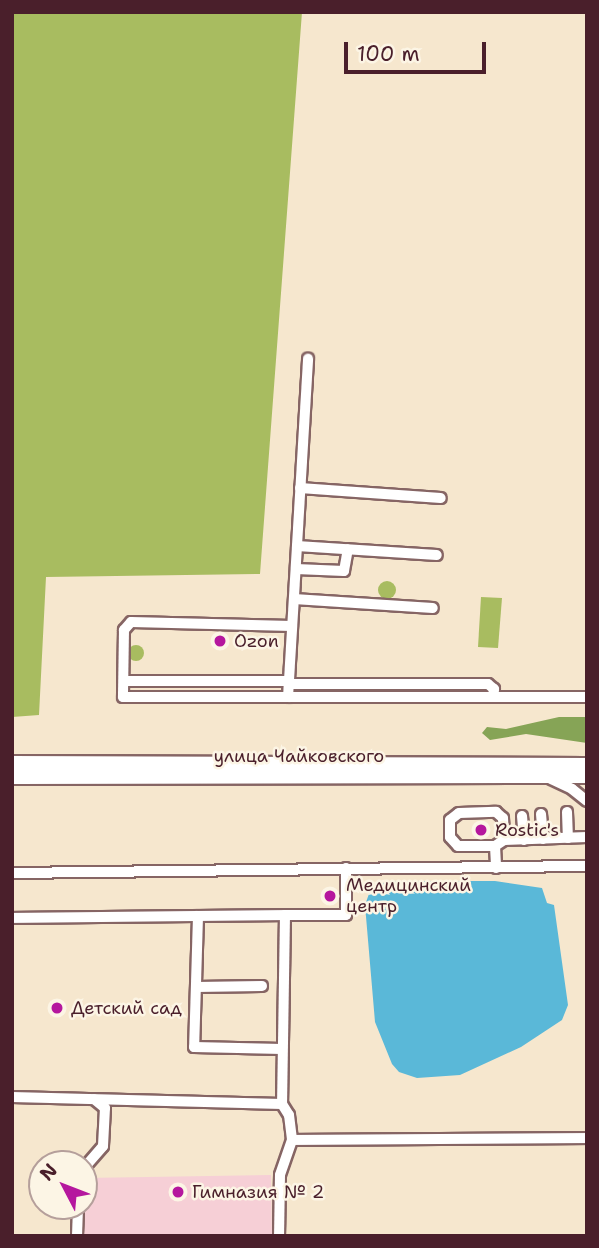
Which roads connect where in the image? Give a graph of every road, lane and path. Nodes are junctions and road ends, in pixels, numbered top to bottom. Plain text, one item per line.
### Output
1 (308, 359) dead end
2 (300, 488) junction
3 (441, 498) dead end
4 (297, 546) junction
5 (348, 549) junction
6 (437, 555) dead end
7 (296, 569) junction
8 (294, 599) junction
9 (433, 608) dead end
10 (292, 626) junction
11 (124, 681) junction
12 (289, 682) junction
13 (288, 697) junction
14 (493, 697) junction
15 (587, 697) edge
16 (12, 763) edge
17 (587, 765) edge
18 (544, 776) junction
19 (587, 776) edge
20 (12, 777) edge
21 (587, 801) edge
22 (567, 812) dead end
23 (541, 814) dead end
24 (522, 816) dead end
25 (587, 837) edge
26 (568, 838) junction
27 (543, 839) junction
28 (524, 840) junction
29 (500, 843) junction
30 (587, 866) edge
31 (346, 868) junction
32 (496, 868) junction
33 (12, 873) edge
34 (285, 915) junction
35 (198, 916) junction
36 (12, 918) edge
37 (262, 986) dead end
38 (196, 987) junction
39 (282, 1049) junction
40 (12, 1097) edge
41 (94, 1099) junction
42 (282, 1104) junction
43 (587, 1138) edge
44 (292, 1140) junction
45 (98, 1152) edge
46 (279, 1236) edge

1 - 2 street
2 - 3 street
2 - 4 street
4 - 5 street
4 - 7 street
5 - 6 street
5 - 7 street
7 - 8 street
8 - 9 street
8 - 10 street
10 - 11 street
10 - 12 street
11 - 12 street
11 - 13 street
12 - 13 street
12 - 14 street
13 - 14 street
14 - 15 street
16 - 17 highway, улица Чайковского
18 - 19 highway, улица Чайковского
18 - 20 highway, улица Чайковского
18 - 21 street
22 - 26 street
23 - 27 street
24 - 28 street
25 - 26 street
26 - 27 street
27 - 28 street
28 - 29 street
29 - 29 street
29 - 32 street
30 - 32 street
31 - 32 street
31 - 33 street
31 - 34 street
34 - 35 street
34 - 39 street
35 - 36 street
35 - 38 street
37 - 38 street
38 - 39 street
39 - 42 street
40 - 41 street
41 - 42 street
41 - 45 street
42 - 44 street
43 - 44 street
44 - 46 street

